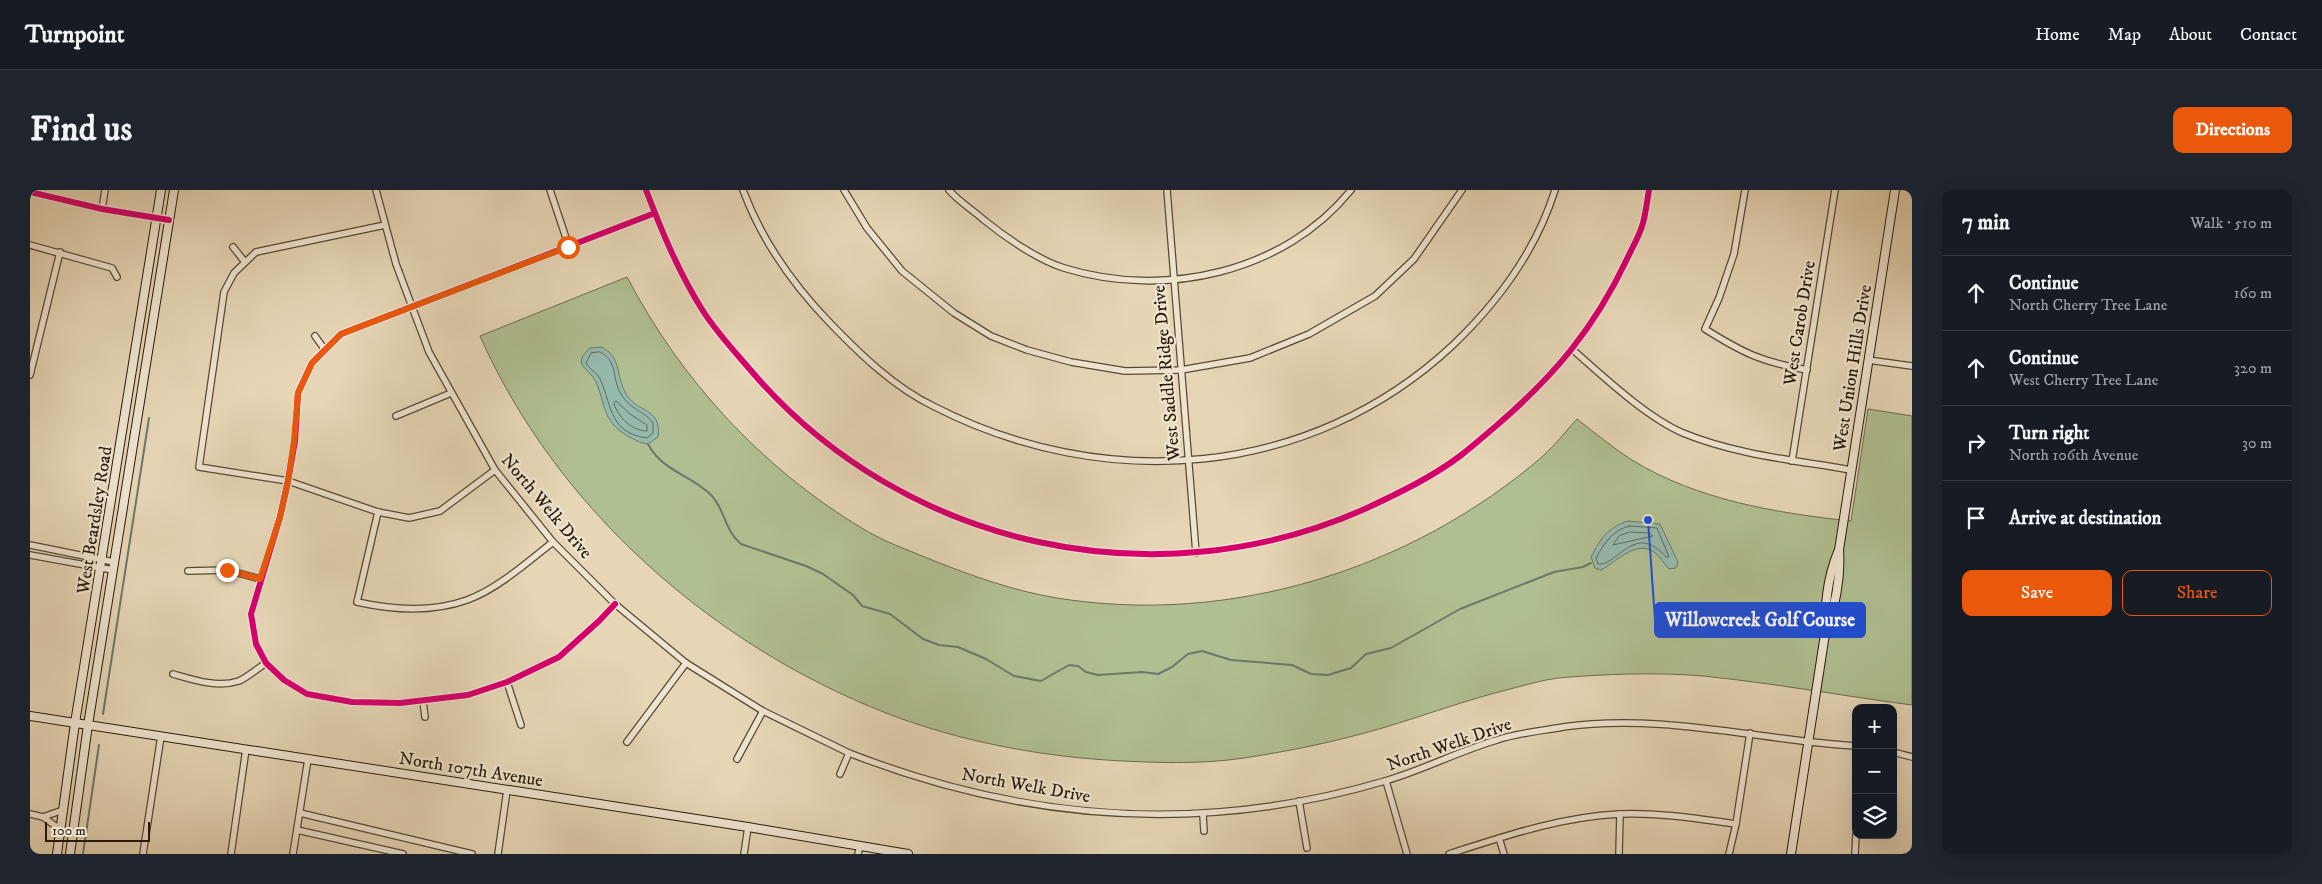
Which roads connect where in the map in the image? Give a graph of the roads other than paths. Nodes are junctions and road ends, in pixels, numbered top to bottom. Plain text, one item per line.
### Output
1 (105, 190) edge
2 (162, 190) edge
3 (174, 190) edge
4 (376, 190) edge
5 (550, 190) edge
6 (646, 190) edge
7 (743, 190) edge
8 (844, 190) edge
9 (949, 190) edge
10 (1167, 190) edge
11 (1351, 190) edge
12 (1462, 190) edge
13 (1555, 190) edge
14 (1649, 190) edge
15 (1745, 190) edge
16 (1835, 190) edge
17 (1894, 190) edge
18 (30, 192) edge
19 (102, 209) junction
20 (655, 214) junction
21 (157, 218) junction
22 (169, 220) junction
23 (385, 225) junction
24 (30, 245) edge
25 (568, 247) junction
26 (233, 248) dead end
27 (60, 252) junction
28 (245, 262) junction
29 (117, 277) dead end
30 (1174, 281) junction
31 (412, 308) junction
32 (314, 336) dead end
33 (325, 350) junction
34 (1573, 350) junction
35 (1868, 360) junction
36 (1912, 366) edge
37 (1181, 370) junction
38 (1807, 370) junction
39 (30, 375) edge
40 (451, 394) junction
41 (396, 416) dead end
42 (1189, 461) junction
43 (1792, 461) junction
44 (495, 470) junction
45 (1851, 470) junction
46 (288, 481) junction
47 (378, 512) junction
48 (553, 542) junction
49 (30, 545) edge
50 (1196, 553) junction
51 (30, 555) edge
52 (104, 560) junction
53 (114, 562) junction
54 (102, 569) junction
55 (113, 570) junction
56 (188, 571) dead end
57 (260, 579) junction
58 (615, 604) junction
59 (266, 663) junction
60 (686, 663) junction
61 (173, 674) dead end
62 (507, 682) junction
63 (423, 700) junction
64 (763, 711) junction
65 (30, 716) edge
66 (425, 717) dead end
67 (75, 723) junction
68 (88, 724) junction
69 (521, 724) dead end
70 (1750, 733) junction
71 (161, 736) junction
72 (627, 742) dead end
73 (1808, 743) junction
74 (1852, 746) edge
75 (246, 749) junction
76 (849, 753) junction
77 (1897, 753) edge
78 (1912, 756) edge
79 (308, 759) junction
80 (737, 759) dead end
81 (840, 774) dead end
82 (1386, 781) junction
83 (507, 790) junction
84 (1300, 801) junction
85 (63, 810) junction
86 (300, 813) junction
87 (30, 814) edge
88 (1620, 814) junction
89 (1203, 815) junction
90 (43, 817) junction
91 (1736, 824) junction
92 (748, 826) junction
93 (61, 830) junction
94 (297, 830) junction
95 (1204, 832) dead end
96 (1499, 838) junction
97 (1856, 839) edge
98 (1307, 848) dead end
99 (859, 850) edge
100 (57, 854) edge
101 (70, 854) edge
102 (142, 854) edge
103 (231, 854) edge
104 (294, 854) edge
105 (402, 854) edge
106 (472, 854) edge
107 (498, 854) edge
108 (744, 854) edge
109 (908, 854) edge
110 (1407, 854) edge
111 (1449, 854) edge
112 (1504, 854) edge
113 (1619, 854) edge
114 (1729, 854) edge
115 (1791, 854) edge
116 (1855, 854) edge

1 - 19 street
2 - 21 main road, West Beardsley Road
3 - 22 main road, West Beardsley Road
4 - 23 street, North Welk Drive
5 - 25 street
6 - 20 street
7 - 42 street
8 - 37 street
9 - 30 street
10 - 30 street, West Saddle Ridge Drive
11 - 30 street
12 - 37 street
13 - 42 street
14 - 34 street
15 - 38 street
16 - 38 street, West Carob Drive
17 - 35 main road, West Union Hills Drive
18 - 19 street
19 - 21 street
20 - 25 street
20 - 50 street
21 - 22 street
21 - 52 main road, West Beardsley Road
22 - 53 main road, West Beardsley Road
23 - 28 street
23 - 31 street, North Welk Drive
24 - 27 street
25 - 31 street
26 - 28 street
27 - 29 street
27 - 39 street
28 - 46 street
30 - 37 street, West Saddle Ridge Drive
31 - 33 street
31 - 40 street, North Welk Drive
32 - 33 street
33 - 46 street
34 - 43 street
34 - 50 street
35 - 36 street
35 - 45 main road, West Union Hills Drive
37 - 42 street, West Saddle Ridge Drive
38 - 43 street, West Carob Drive
40 - 41 street
40 - 44 street, North Welk Drive
42 - 50 street, West Saddle Ridge Drive
43 - 45 street
44 - 47 street
44 - 48 street, North Welk Drive
45 - 73 main road, West Union Hills Drive
46 - 47 street
46 - 57 street
47 - 48 street
48 - 58 street, North Welk Drive
49 - 52 street
51 - 54 street
52 - 53 street
52 - 54 main road, West Beardsley Road
53 - 55 main road, West Beardsley Road
54 - 55 street
54 - 67 main road, West Beardsley Road
55 - 68 main road, West Beardsley Road
56 - 57 street
57 - 59 street
58 - 60 street, North Welk Drive
58 - 62 street
59 - 61 street
59 - 63 street
60 - 64 street, North Welk Drive
60 - 72 street
62 - 63 street
62 - 69 street
63 - 66 street
64 - 76 street, North Welk Drive
64 - 80 street
65 - 67 main road, North 107th Avenue
67 - 68 main road, North 107th Avenue
67 - 85 main road, West Beardsley Road
68 - 71 main road, North 107th Avenue
68 - 101 main road, West Beardsley Road
70 - 73 street, North Welk Drive
70 - 82 street, North Welk Drive
70 - 91 street
71 - 75 main road, North 107th Avenue
71 - 102 street
73 - 74 street, North Welk Drive
73 - 115 main road, West Union Hills Drive
75 - 79 main road, North 107th Avenue
75 - 103 street
76 - 81 street
76 - 89 street, North Welk Drive
77 - 78 street
79 - 83 main road, North 107th Avenue
79 - 86 street
82 - 84 street, North Welk Drive
82 - 110 street
83 - 92 main road, North 107th Avenue
83 - 107 street
84 - 89 street, North Welk Drive
84 - 98 street
85 - 90 street
85 - 93 main road, West Beardsley Road
86 - 94 street
86 - 106 street
87 - 90 street
88 - 91 street
88 - 96 street
88 - 113 street
89 - 95 street
90 - 93 street
91 - 114 street
92 - 99 main road, North 107th Avenue
92 - 108 street
93 - 100 main road, West Beardsley Road
94 - 104 street
94 - 105 street
96 - 111 street
96 - 112 street
97 - 116 street
99 - 109 main road, North 107th Avenue

